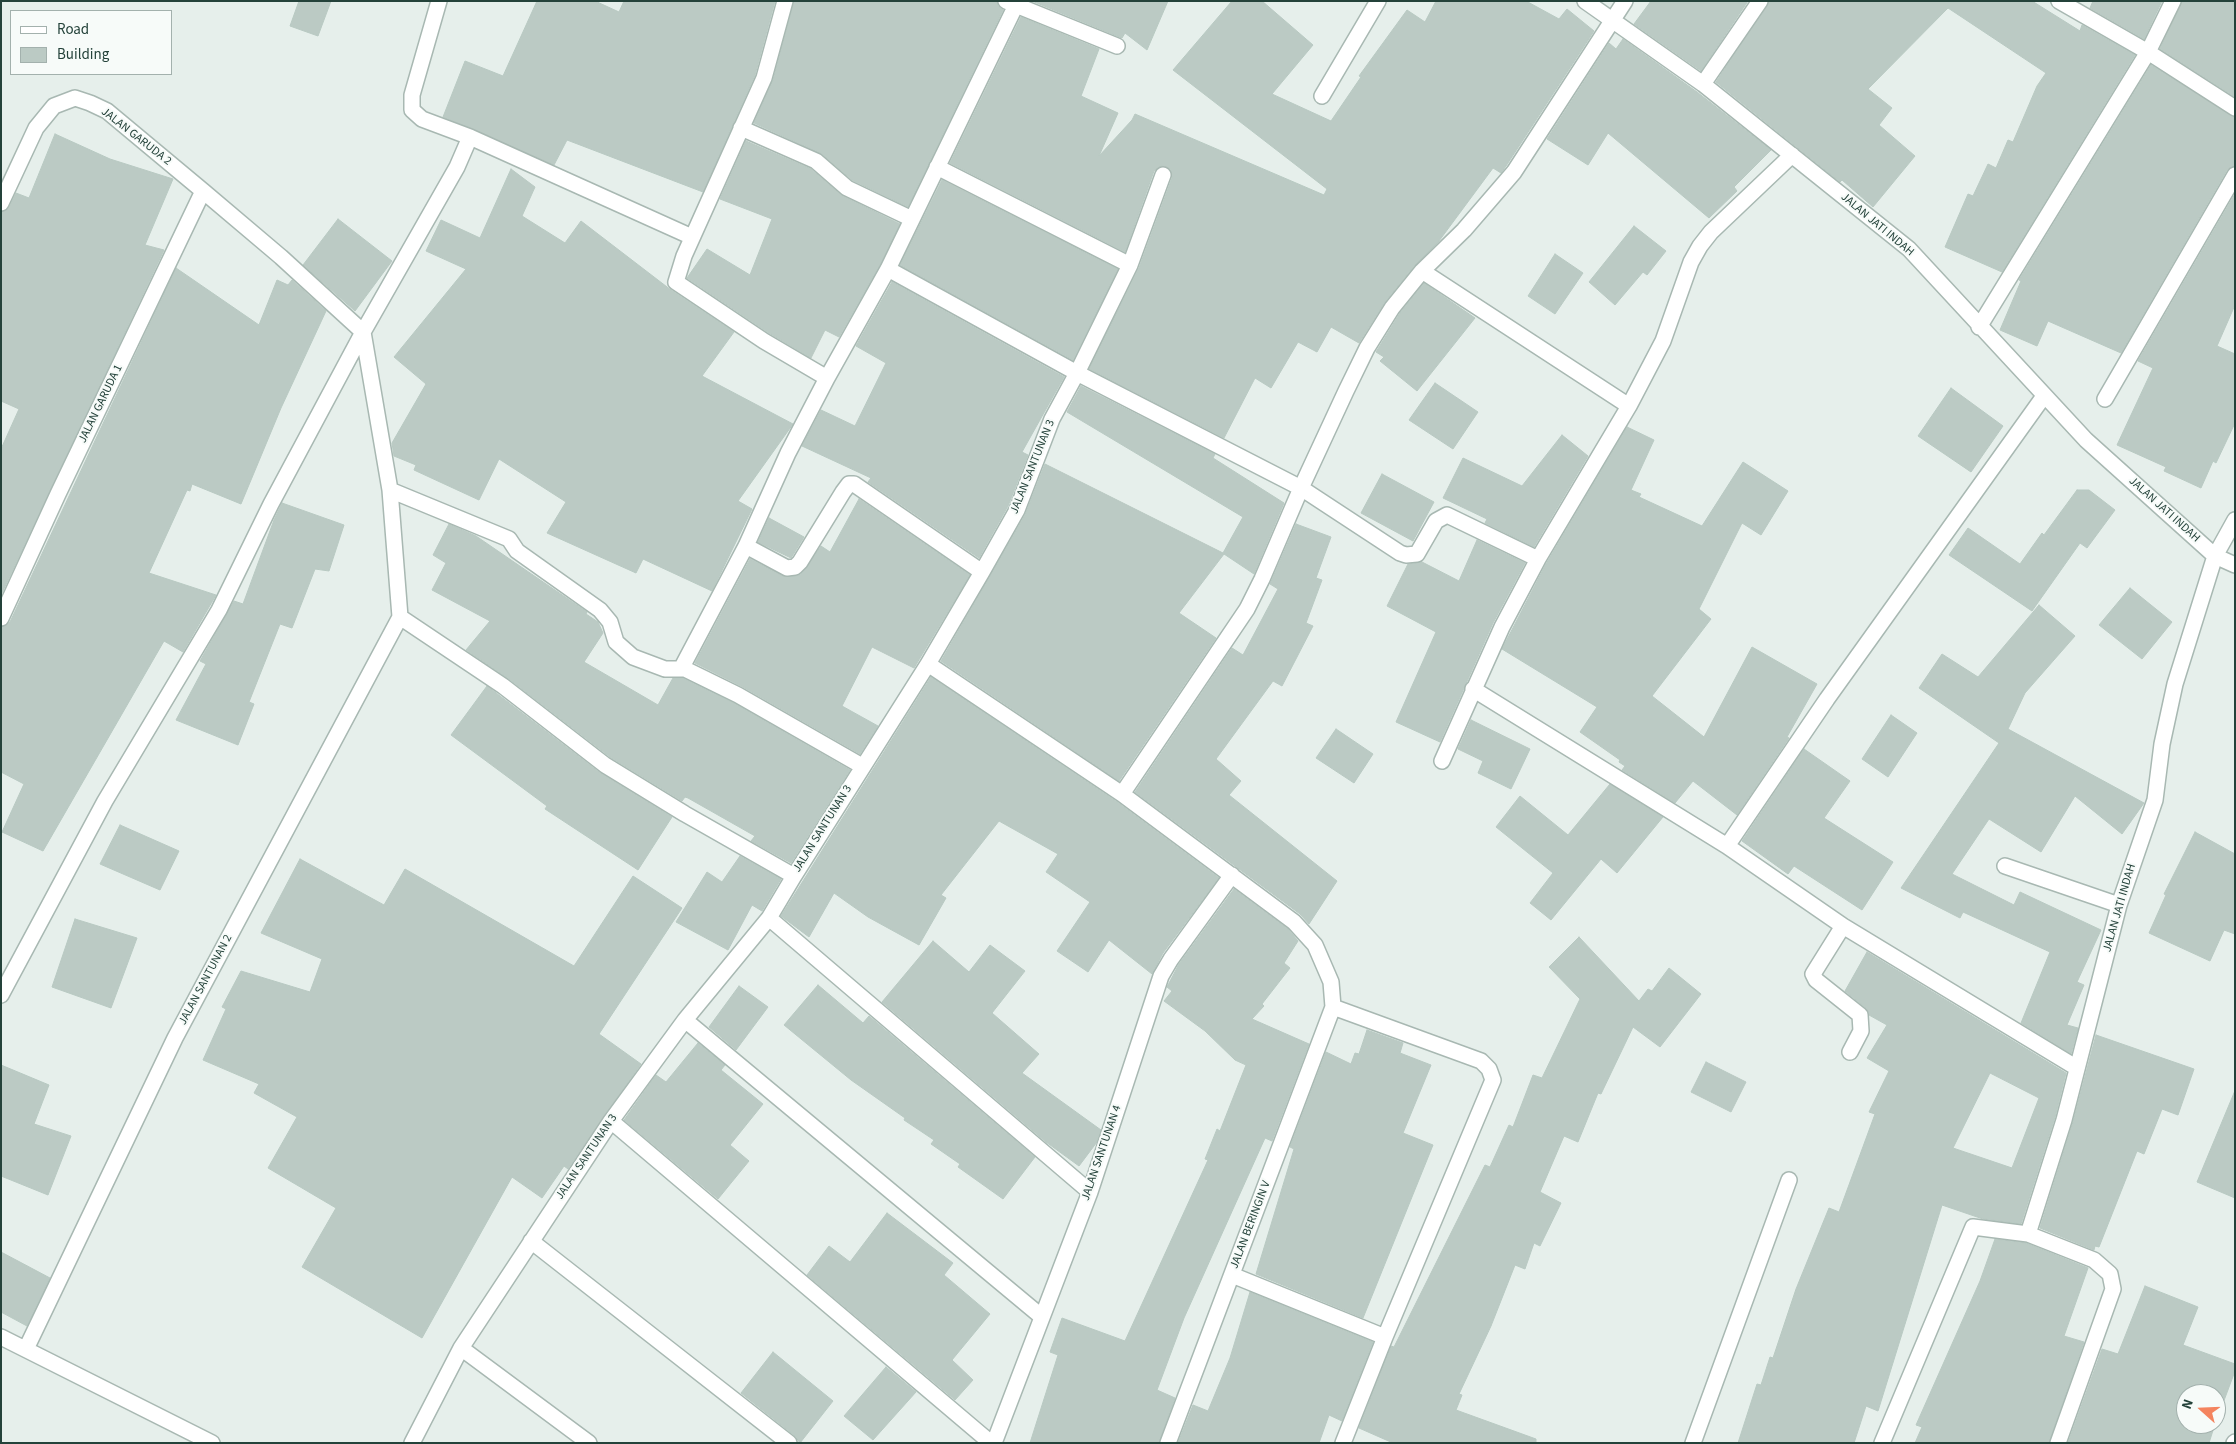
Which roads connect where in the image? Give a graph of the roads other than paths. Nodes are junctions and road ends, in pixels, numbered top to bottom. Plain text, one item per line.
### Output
1 (785, 1) edge
2 (1378, 1) edge
3 (1584, 1) edge
4 (1625, 1) edge
5 (1760, 1) edge
6 (2059, 1) edge
7 (2173, 1) edge
8 (433, 3) edge
9 (1011, 3) edge
10 (1612, 19) junction
11 (1117, 46) dead end
12 (2148, 52) junction
13 (1703, 84) junction
14 (1322, 96) dead end
15 (2235, 108) edge
16 (741, 128) junction
17 (470, 137) junction
18 (1792, 155) junction
19 (937, 168) junction
20 (1163, 175) dead end
21 (2235, 175) edge
22 (203, 191) junction
23 (1, 203) edge
24 (912, 218) junction
25 (692, 237) junction
26 (1130, 266) junction
27 (888, 269) junction
28 (1422, 271) junction
29 (1979, 326) junction
30 (363, 332) junction
31 (1077, 373) junction
32 (827, 378) junction
33 (2044, 396) junction
34 (2105, 399) dead end
35 (1629, 406) junction
36 (1301, 488) junction
37 (390, 490) junction
38 (2235, 520) edge
39 (746, 546) junction
40 (2215, 556) junction
41 (1538, 559) junction
42 (2235, 565) edge
43 (982, 572) junction
44 (400, 617) junction
45 (1, 618) edge
46 (928, 664) junction
47 (681, 669) junction
48 (1473, 689) junction
49 (1442, 761) dead end
50 (862, 766) junction
51 (1122, 794) junction
52 (1727, 846) junction
53 (2005, 866) dead end
54 (1232, 875) junction
55 (794, 876) junction
56 (2119, 905) junction
57 (769, 918) junction
58 (1843, 926) junction
59 (1, 995) edge
60 (1334, 1007) junction
61 (684, 1020) junction
62 (1850, 1052) dead end
63 (2077, 1068) junction
64 (611, 1121) junction
65 (1789, 1180) dead end
66 (1090, 1192) junction
67 (2028, 1234) junction
68 (531, 1241) junction
69 (1232, 1275) junction
70 (1042, 1317) junction
71 (1, 1337) edge
72 (1385, 1337) junction
73 (461, 1348) junction
74 (26, 1349) junction
75 (212, 1443) edge
76 (412, 1443) edge
77 (589, 1443) edge
78 (789, 1443) edge
79 (992, 1443) edge
80 (1168, 1443) edge
81 (1343, 1443) edge
82 (1693, 1443) edge
83 (1882, 1443) edge
84 (2058, 1443) edge

1 - 16 street
2 - 14 street
3 - 10 street, JALAN JATI INDAH
4 - 10 street
5 - 13 street
6 - 12 street
7 - 12 street
8 - 17 street
9 - 11 street
9 - 19 street
10 - 13 street, JALAN JATI INDAH
10 - 28 street
12 - 15 street
12 - 29 street
13 - 18 street, JALAN JATI INDAH
16 - 24 street
16 - 25 street
17 - 25 street
17 - 30 street
18 - 29 street, JALAN JATI INDAH
18 - 35 street
19 - 24 street
19 - 26 street
20 - 26 street, JALAN SANTUNAN 3
21 - 34 street
22 - 23 street, JALAN GARUDA 2
22 - 30 street, JALAN GARUDA 2
22 - 45 street, JALAN GARUDA 1
24 - 27 street
25 - 32 street
26 - 31 street, JALAN SANTUNAN 3
27 - 31 street
27 - 32 street
28 - 35 street
28 - 36 street
29 - 33 street, JALAN JATI INDAH
30 - 37 street
30 - 59 street
31 - 36 street
31 - 43 street, JALAN SANTUNAN 3
32 - 39 street
33 - 40 street, JALAN JATI INDAH
33 - 52 street
35 - 41 street
36 - 41 street
36 - 51 street
37 - 44 street
37 - 47 street
38 - 40 street
39 - 43 street
39 - 47 street
40 - 42 street
40 - 56 street, JALAN JATI INDAH
41 - 48 street
43 - 46 street, JALAN SANTUNAN 3
44 - 55 street
44 - 74 street, JALAN SANTUNAN 2
46 - 50 street, JALAN SANTUNAN 3
46 - 51 street
47 - 50 street
48 - 49 street
48 - 52 street
50 - 55 street, JALAN SANTUNAN 3
51 - 54 street
52 - 58 street
53 - 56 street
54 - 60 street
54 - 66 street, JALAN SANTUNAN 4
55 - 57 street, JALAN SANTUNAN 3
56 - 63 street, JALAN JATI INDAH
57 - 61 street, JALAN SANTUNAN 3
57 - 66 street
58 - 62 street
58 - 63 street
60 - 69 street, JALAN BERINGIN V
60 - 72 street
61 - 64 street, JALAN SANTUNAN 3
61 - 70 street
63 - 67 street, JALAN JATI INDAH
64 - 68 street, JALAN SANTUNAN 3
64 - 79 street
65 - 82 street
66 - 70 street, JALAN SANTUNAN 4
67 - 83 street
67 - 84 street
68 - 73 street, JALAN SANTUNAN 3
68 - 78 street
69 - 72 street
69 - 80 street, JALAN BERINGIN V
70 - 79 street, JALAN SANTUNAN 4
71 - 74 street
72 - 81 street
73 - 76 street, JALAN SANTUNAN 3
73 - 77 street
74 - 75 street

